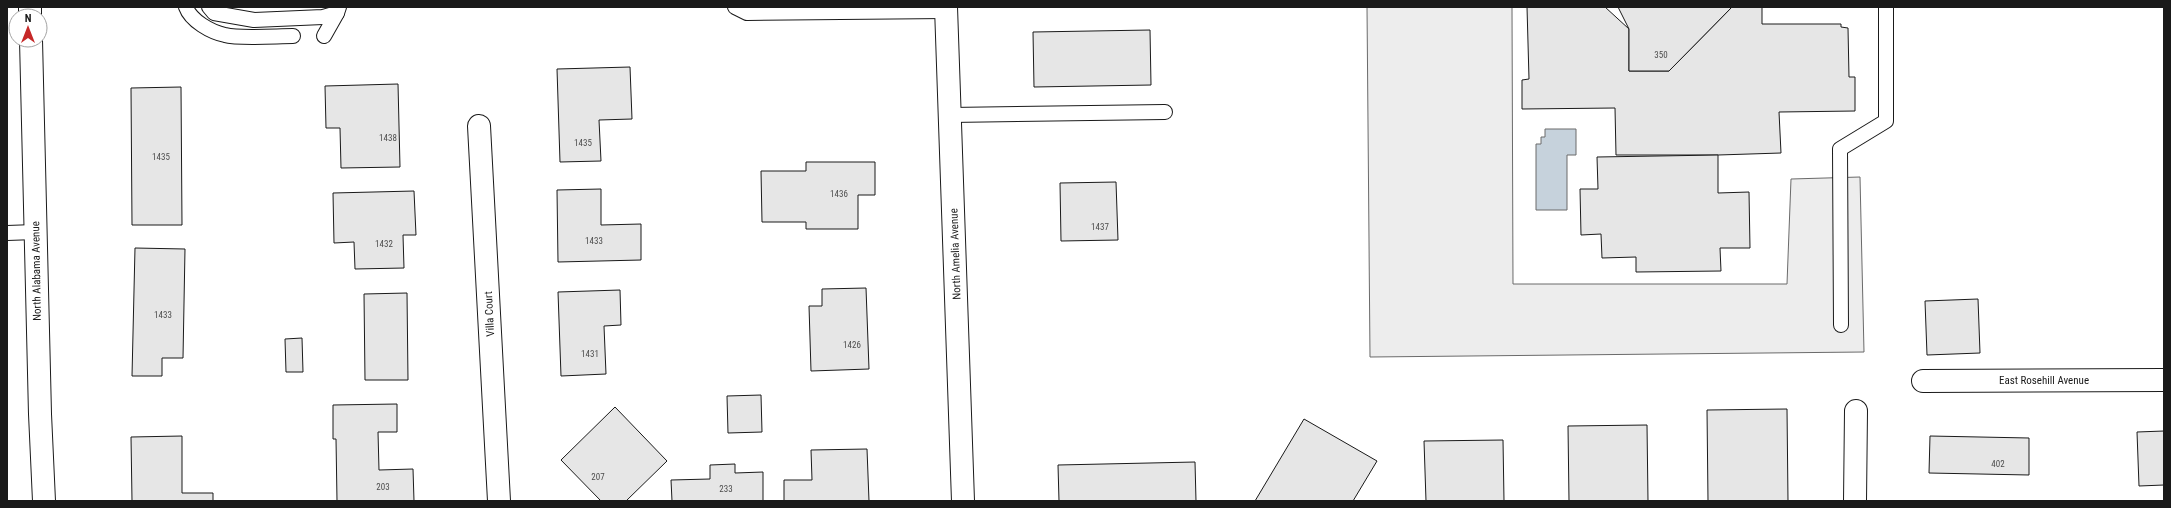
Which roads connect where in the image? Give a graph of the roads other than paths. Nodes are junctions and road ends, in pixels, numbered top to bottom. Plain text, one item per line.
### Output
1 (186, 7) edge
2 (209, 7) edge
3 (1886, 7) edge
4 (946, 9) edge
5 (338, 10) edge
6 (741, 10) edge
7 (294, 36) dead end
8 (324, 36) dead end
9 (31, 48) edge
10 (1165, 112) dead end
11 (950, 115) junction
12 (479, 126) dead end
13 (35, 232) junction
14 (7, 233) edge
15 (1841, 325) dead end
16 (2164, 380) edge
17 (1923, 381) dead end
18 (1856, 411) dead end
19 (44, 501) edge
20 (499, 501) edge
21 (963, 501) edge
22 (1855, 501) edge

1 - 7 lane
2 - 5 lane
3 - 15 lane
4 - 6 lane
4 - 11 street, North Amelia Avenue
5 - 8 lane
9 - 13 street, North Alabama Avenue
10 - 11 lane
11 - 21 street, North Amelia Avenue
12 - 20 street, Villa Court
13 - 14 lane
13 - 19 street, North Alabama Avenue
16 - 17 street, East Rosehill Avenue
18 - 22 street

